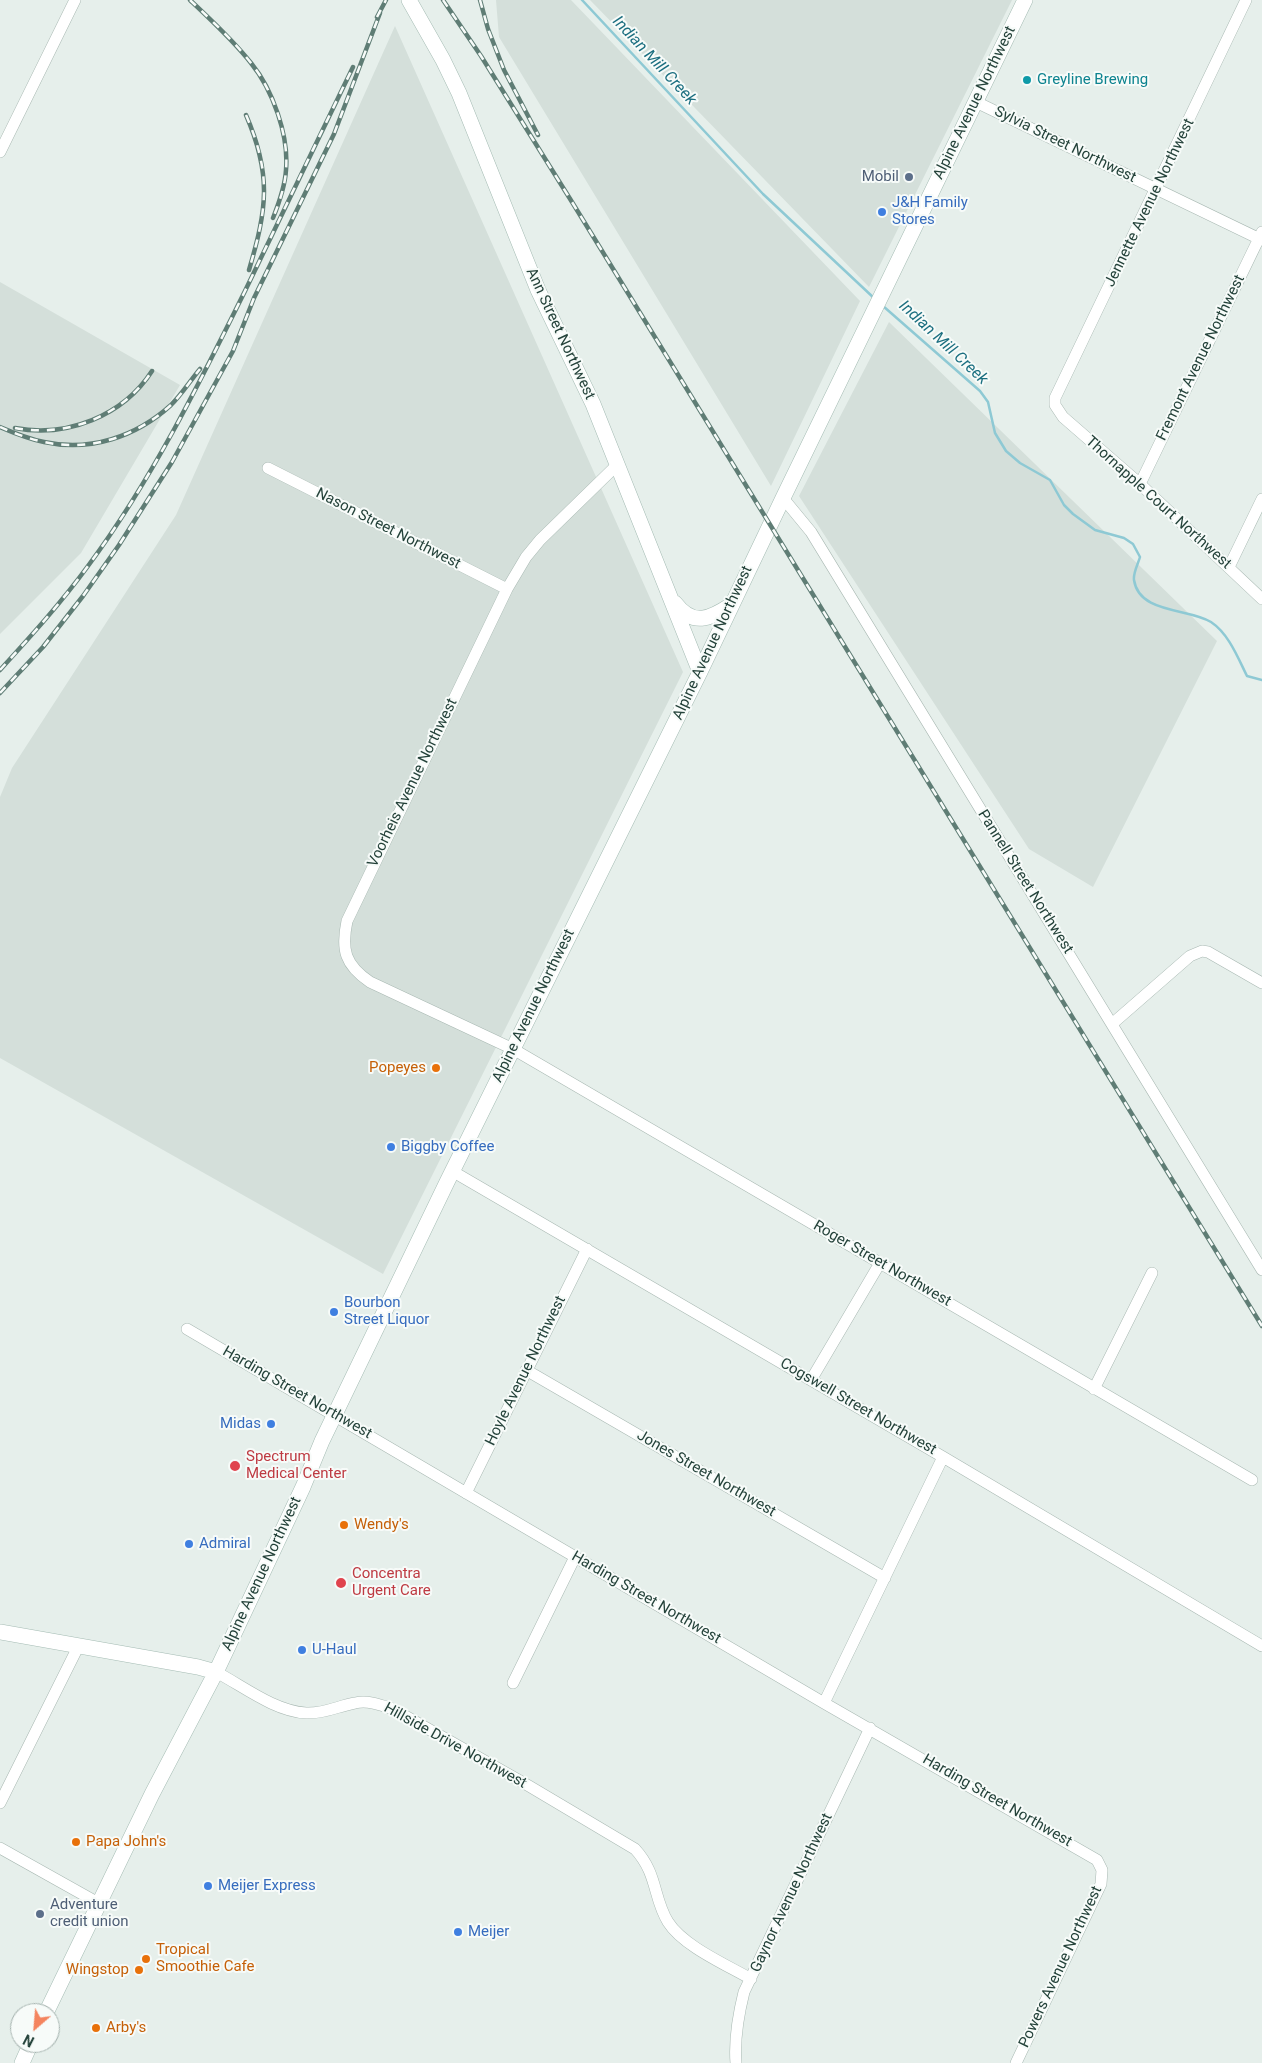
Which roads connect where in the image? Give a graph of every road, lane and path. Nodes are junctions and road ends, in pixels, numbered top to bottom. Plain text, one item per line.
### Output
1 (76, 0) edge
2 (408, 0) edge
3 (1025, 0) edge
4 (1246, 0) edge
5 (976, 102) junction
6 (0, 152) edge
7 (1156, 189) junction
8 (1261, 237) edge
9 (1055, 405) joint
10 (617, 465) junction
11 (268, 468) dead end
12 (1140, 484) junction
13 (782, 498) junction
14 (1262, 499) edge
15 (1229, 567) junction
16 (507, 589) junction
17 (670, 596) junction
18 (1262, 599) edge
19 (731, 605) junction
20 (700, 672) junction
21 (1262, 983) edge
22 (1112, 1024) junction
23 (513, 1049) junction
24 (452, 1172) junction
25 (587, 1249) junction
26 (880, 1263) junction
27 (1262, 1270) edge
28 (1152, 1273) dead end
29 (186, 1329) dead end
30 (526, 1370) junction
31 (811, 1380) junction
32 (1094, 1389) junction
33 (335, 1415) junction
34 (943, 1457) junction
35 (1252, 1480) dead end
36 (466, 1493) junction
37 (575, 1556) junction
38 (885, 1578) junction
39 (0, 1632) edge
40 (79, 1645) junction
41 (1262, 1646) edge
42 (216, 1672) junction
43 (513, 1683) dead end
44 (824, 1702) junction
45 (870, 1728) junction
46 (0, 1803) edge
47 (0, 1848) edge
48 (1102, 1870) joint
49 (100, 1904) junction
50 (751, 1979) junction
51 (51, 2003) edge
52 (736, 2063) edge
53 (1016, 2063) edge

1 - 6 street
2 - 10 main road, Ann Street Northwest
3 - 5 main road, Alpine Avenue Northwest
4 - 7 street, Jennette Avenue Northwest
5 - 7 street, Sylvia Street Northwest
5 - 13 main road, Alpine Avenue Northwest
7 - 8 street, Sylvia Street Northwest
7 - 9 street, Jennette Avenue Northwest
8 - 12 street, Fremont Avenue Northwest
9 - 12 street, Thornapple Court Northwest
10 - 16 street, Voorheis Avenue Northwest
10 - 17 main road, Ann Street Northwest
11 - 16 street, Nason Street Northwest
12 - 15 street, Thornapple Court Northwest
13 - 19 main road, Alpine Avenue Northwest
13 - 22 street, Pannell Street Northwest
14 - 15 street
15 - 18 street, Thornapple Court Northwest
16 - 23 street, Voorheis Avenue Northwest
17 - 19 main road
17 - 20 main road, Ann Street Northwest
19 - 20 main road, Alpine Avenue Northwest
20 - 23 main road, Alpine Avenue Northwest
21 - 22 street
22 - 27 street, Pannell Street Northwest
23 - 24 main road, Alpine Avenue Northwest
23 - 26 street, Roger Street Northwest
24 - 25 street, Cogswell Street Northwest
24 - 33 main road, Alpine Avenue Northwest
25 - 30 street, Hoyle Avenue Northwest
25 - 31 street, Cogswell Street Northwest
26 - 31 street
26 - 32 street, Roger Street Northwest
28 - 32 street
29 - 33 street, Harding Street Northwest
30 - 36 street, Hoyle Avenue Northwest
30 - 38 street, Jones Street Northwest
31 - 34 street, Cogswell Street Northwest
32 - 35 street, Roger Street Northwest
33 - 36 street, Harding Street Northwest
33 - 42 main road, Alpine Avenue Northwest
34 - 38 street
34 - 41 street, Cogswell Street Northwest
36 - 37 street, Harding Street Northwest
37 - 43 street
37 - 44 street, Harding Street Northwest
38 - 44 street
39 - 40 main road, Hillside Drive Northwest
40 - 42 main road, Hillside Drive Northwest
40 - 46 street
42 - 49 main road, Alpine Avenue Northwest
42 - 50 street, Hillside Drive Northwest
44 - 45 street, Harding Street Northwest
45 - 48 street, Harding Street Northwest
45 - 50 street, Gaynor Avenue Northwest
47 - 49 street
48 - 53 street, Powers Avenue Northwest
49 - 51 main road, Alpine Avenue Northwest
50 - 52 street, Gaynor Avenue Northwest

